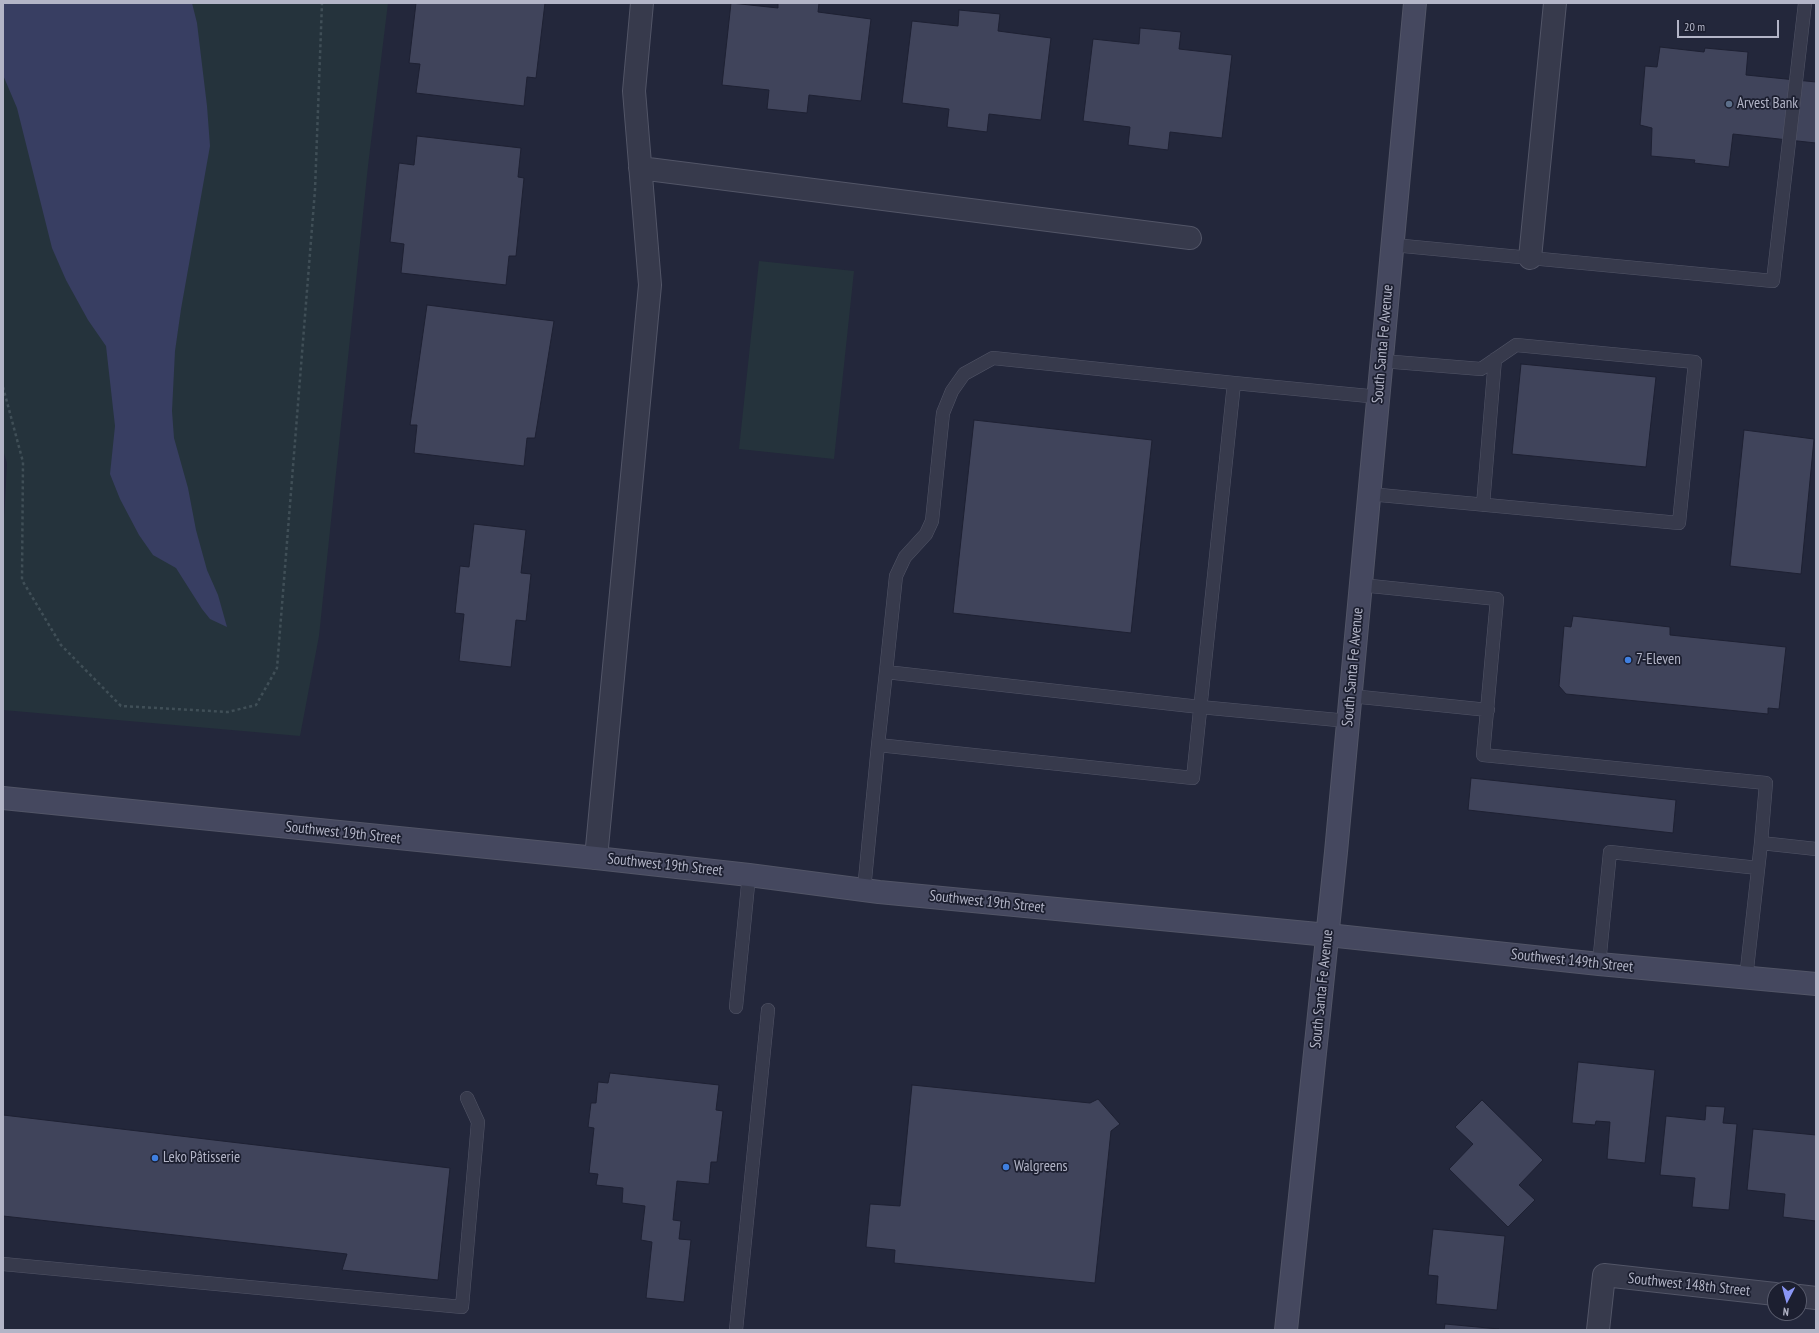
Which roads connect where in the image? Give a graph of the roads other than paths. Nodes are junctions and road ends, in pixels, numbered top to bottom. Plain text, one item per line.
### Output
1 (642, 3) edge
2 (1415, 3) edge
3 (1555, 3) edge
4 (1805, 3) edge
5 (640, 168) junction
6 (1190, 238) dead end
7 (1393, 246) junction
8 (1530, 258) junction
9 (1495, 359) junction
10 (1382, 361) junction
11 (1234, 383) junction
12 (1379, 397) junction
13 (1369, 494) junction
14 (1482, 505) junction
15 (1361, 585) junction
16 (886, 672) junction
17 (1351, 696) junction
18 (1200, 707) junction
19 (1488, 710) junction
20 (1348, 721) junction
21 (878, 744) junction
22 (3, 798) edge
23 (1761, 843) junction
24 (1816, 849) edge
25 (596, 858) junction
26 (1758, 868) junction
27 (749, 874) junction
28 (864, 890) junction
29 (1328, 935) junction
30 (1599, 964) junction
31 (1746, 978) junction
32 (1816, 984) edge
33 (736, 1007) dead end
34 (768, 1010) dead end
35 (467, 1098) dead end
36 (3, 1264) edge
37 (1767, 1293) edge
38 (736, 1330) edge
39 (1286, 1330) edge
40 (1598, 1330) edge

1 - 5 street
2 - 7 street, South Santa Fe Avenue
3 - 8 street
4 - 8 lane
5 - 6 street
5 - 25 street
7 - 8 lane
7 - 10 street, South Santa Fe Avenue
9 - 10 lane
9 - 14 lane
9 - 14 lane
10 - 12 street, South Santa Fe Avenue
11 - 12 lane
11 - 16 lane
11 - 18 lane
12 - 13 street, South Santa Fe Avenue
13 - 14 lane
13 - 15 street, South Santa Fe Avenue
15 - 17 street, South Santa Fe Avenue
15 - 19 lane
16 - 18 lane
16 - 21 lane
17 - 19 lane
17 - 20 street, South Santa Fe Avenue
18 - 20 lane
18 - 21 lane
19 - 23 lane
20 - 29 street, South Santa Fe Avenue
21 - 28 lane
22 - 25 street, Southwest 19th Street
23 - 24 lane
23 - 26 lane
25 - 27 street, Southwest 19th Street
26 - 30 lane
26 - 31 lane
27 - 28 street, Southwest 19th Street
27 - 33 lane
28 - 29 street, Southwest 19th Street
29 - 30 street, Southwest 149th Street
29 - 39 street, South Santa Fe Avenue
30 - 31 street, Southwest 149th Street
31 - 32 street, Southwest 149th Street
34 - 38 lane
35 - 36 lane
37 - 40 street, Southwest 148th Street

